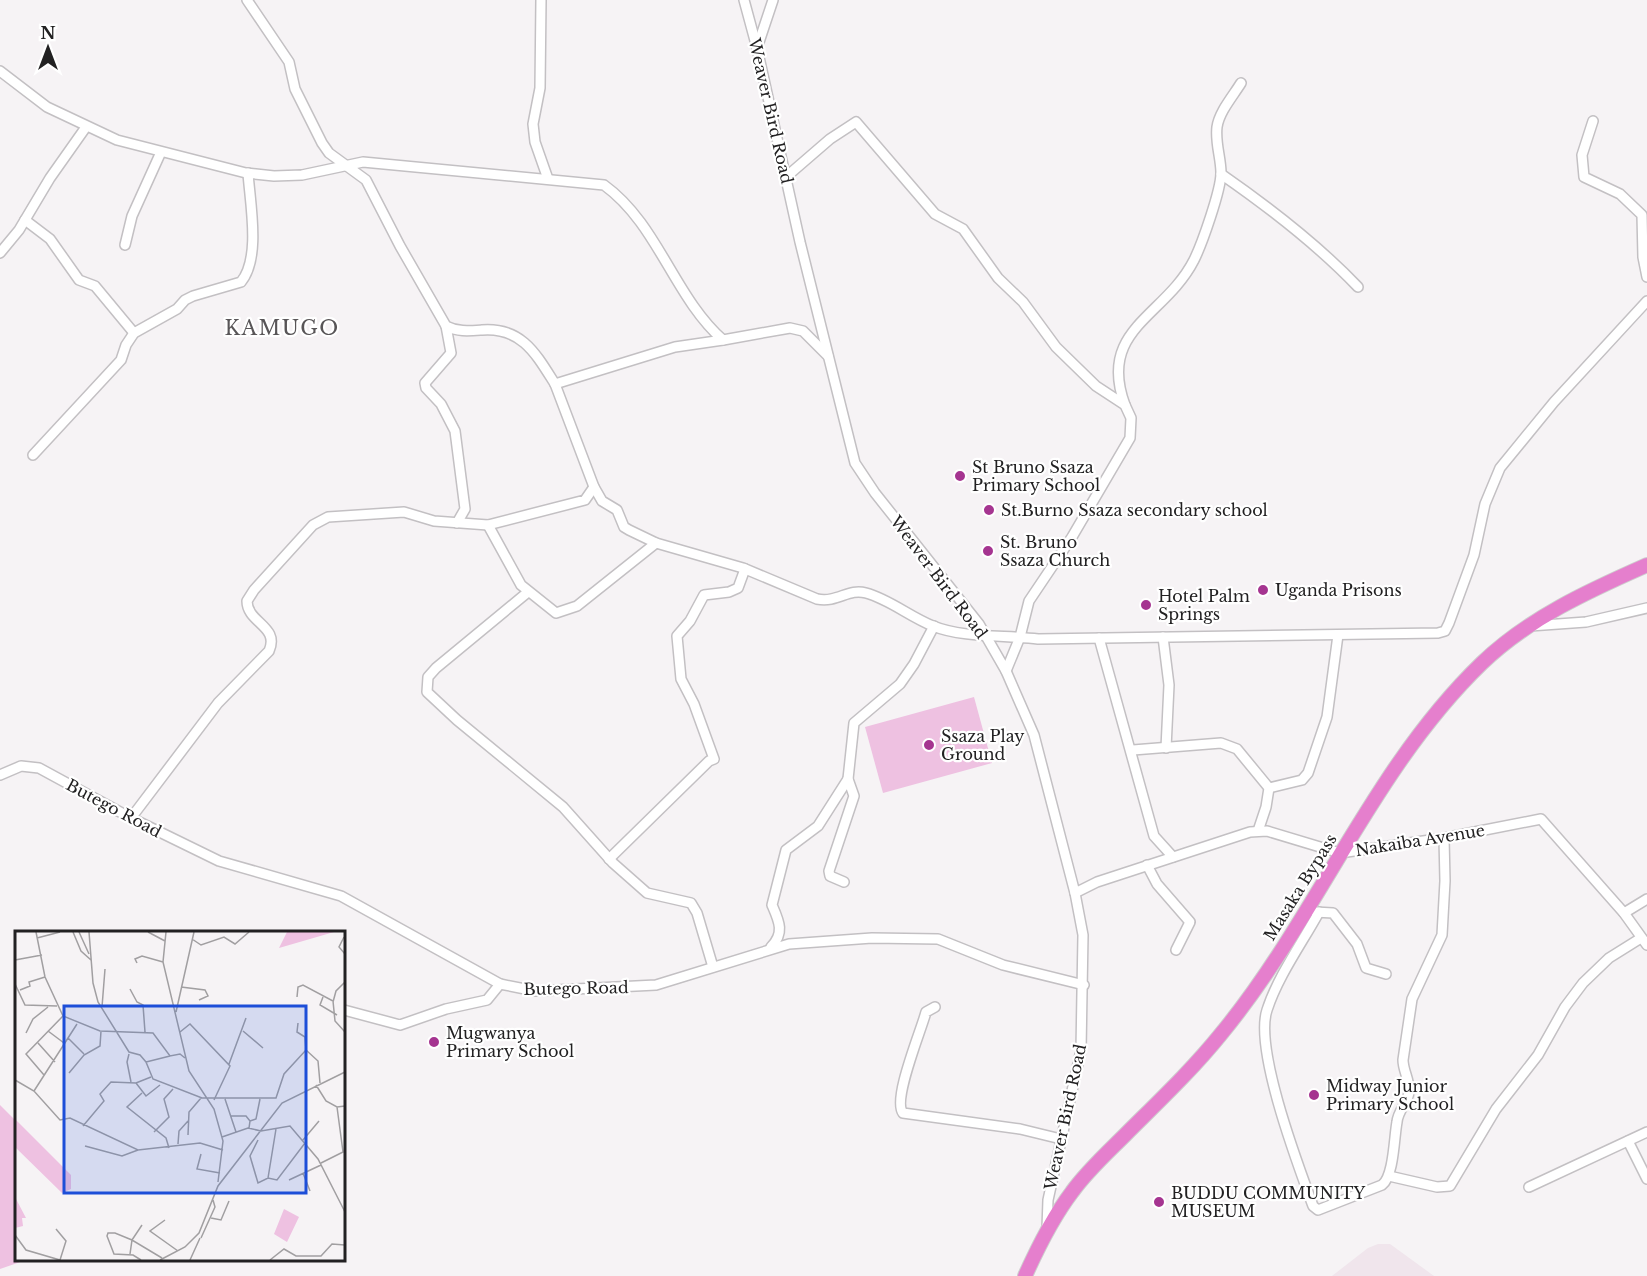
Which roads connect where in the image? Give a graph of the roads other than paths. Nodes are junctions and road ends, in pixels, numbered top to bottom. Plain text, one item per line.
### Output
1 (247, 0) edge
2 (258, 0) edge
3 (541, 0) edge
4 (744, 0) edge
5 (773, 0) edge
6 (256, 11) junction
7 (757, 48) junction
8 (0, 71) edge
9 (1241, 83) dead end
10 (1593, 120) dead end
11 (86, 127) junction
12 (161, 152) junction
13 (343, 165) junction
14 (248, 173) junction
15 (1221, 174) junction
16 (786, 177) junction
17 (548, 179) junction
18 (25, 220) junction
19 (125, 245) dead end
20 (0, 253) edge
21 (1647, 277) edge
22 (1358, 287) dead end
23 (1647, 301) edge
24 (446, 326) junction
25 (134, 333) junction
26 (723, 340) junction
27 (829, 358) junction
28 (555, 384) junction
29 (1125, 405) junction
30 (33, 455) dead end
31 (594, 488) junction
32 (585, 500) junction
33 (602, 501) junction
34 (465, 509) junction
35 (457, 523) junction
36 (475, 524) junction
37 (488, 525) junction
38 (656, 543) junction
39 (1647, 565) edge
40 (745, 569) junction
41 (528, 592) junction
42 (1647, 608) edge
43 (934, 626) junction
44 (1528, 626) junction
45 (1338, 635) junction
46 (986, 636) junction
47 (1020, 637) junction
48 (1163, 637) junction
49 (1099, 638) junction
50 (1006, 671) junction
51 (1166, 748) junction
52 (1133, 750) junction
53 (0, 775) edge
54 (848, 779) junction
55 (1269, 788) junction
56 (131, 818) junction
57 (1258, 831) junction
58 (1444, 838) junction
59 (1340, 854) junction
60 (1173, 857) junction
61 (609, 859) junction
62 (1147, 865) junction
63 (844, 882) dead end
64 (1075, 893) junction
65 (1647, 899) edge
66 (1313, 912) junction
67 (1624, 913) junction
68 (1644, 942) edge
69 (770, 949) junction
70 (1176, 950) dead end
71 (713, 967) junction
72 (1386, 974) dead end
73 (500, 984) junction
74 (1084, 986) junction
75 (935, 1007) dead end
76 (345, 1010) edge
77 (1647, 1132) edge
78 (1061, 1139) junction
79 (1628, 1141) junction
80 (1389, 1176) junction
81 (1647, 1179) edge
82 (1529, 1187) dead end
83 (1047, 1230) junction
84 (1025, 1276) edge

1 - 6 street
2 - 6 street
3 - 17 street
4 - 7 street, Weaver Bird Road
5 - 7 street
6 - 13 street
7 - 16 street, Weaver Bird Road
8 - 11 street
9 - 15 street
10 - 21 street
11 - 12 street
11 - 18 street
12 - 14 street
12 - 19 street
13 - 14 street
13 - 17 street
13 - 24 street
14 - 25 street
15 - 22 street
15 - 29 street
16 - 27 street, Weaver Bird Road
16 - 29 street
17 - 26 street
18 - 20 street
18 - 25 street
23 - 45 street
24 - 28 street
24 - 34 street
25 - 30 street
26 - 27 street
26 - 28 street
27 - 46 street, Weaver Bird Road
28 - 31 street
29 - 47 street
31 - 32 street
31 - 33 street
32 - 33 street
32 - 37 street
33 - 38 street
34 - 35 street
34 - 36 street
35 - 36 street
35 - 56 street
36 - 37 street
37 - 41 street
38 - 40 street
38 - 41 street
39 - 44 highway, Masaka Bypass
40 - 43 street
40 - 61 street
41 - 61 street
42 - 44 street
43 - 46 street
43 - 54 street
44 - 59 highway, Masaka Bypass
45 - 48 street
45 - 55 street
46 - 47 street
46 - 50 street, Weaver Bird Road
47 - 49 street
47 - 50 street
48 - 49 street
48 - 51 street
49 - 52 street
50 - 64 street, Weaver Bird Road
51 - 52 street
51 - 55 street
52 - 60 street
53 - 56 street, Butego Road
54 - 63 street
54 - 69 street
55 - 57 street
56 - 73 street, Butego Road
57 - 59 street, Nakaiba Avenue
57 - 60 street, Nakaiba Avenue
58 - 59 street, Nakaiba Avenue
58 - 67 street, Nakaiba Avenue
58 - 80 street
59 - 66 highway, Masaka Bypass
60 - 62 street, Nakaiba Avenue
61 - 71 street
62 - 64 street, Nakaiba Avenue
62 - 70 street
64 - 74 street, Weaver Bird Road
65 - 67 street
66 - 72 street
66 - 80 street
66 - 83 highway, Masaka Bypass
67 - 68 street, Nakaiba Avenue
68 - 80 street
69 - 71 street, Butego Road
69 - 74 street, Butego Road
71 - 73 street, Butego Road
73 - 76 street
74 - 78 street, Weaver Bird Road
75 - 78 street
77 - 79 street
78 - 83 street, Weaver Bird Road
79 - 81 street
79 - 82 street
83 - 84 highway, Masaka Bypass

